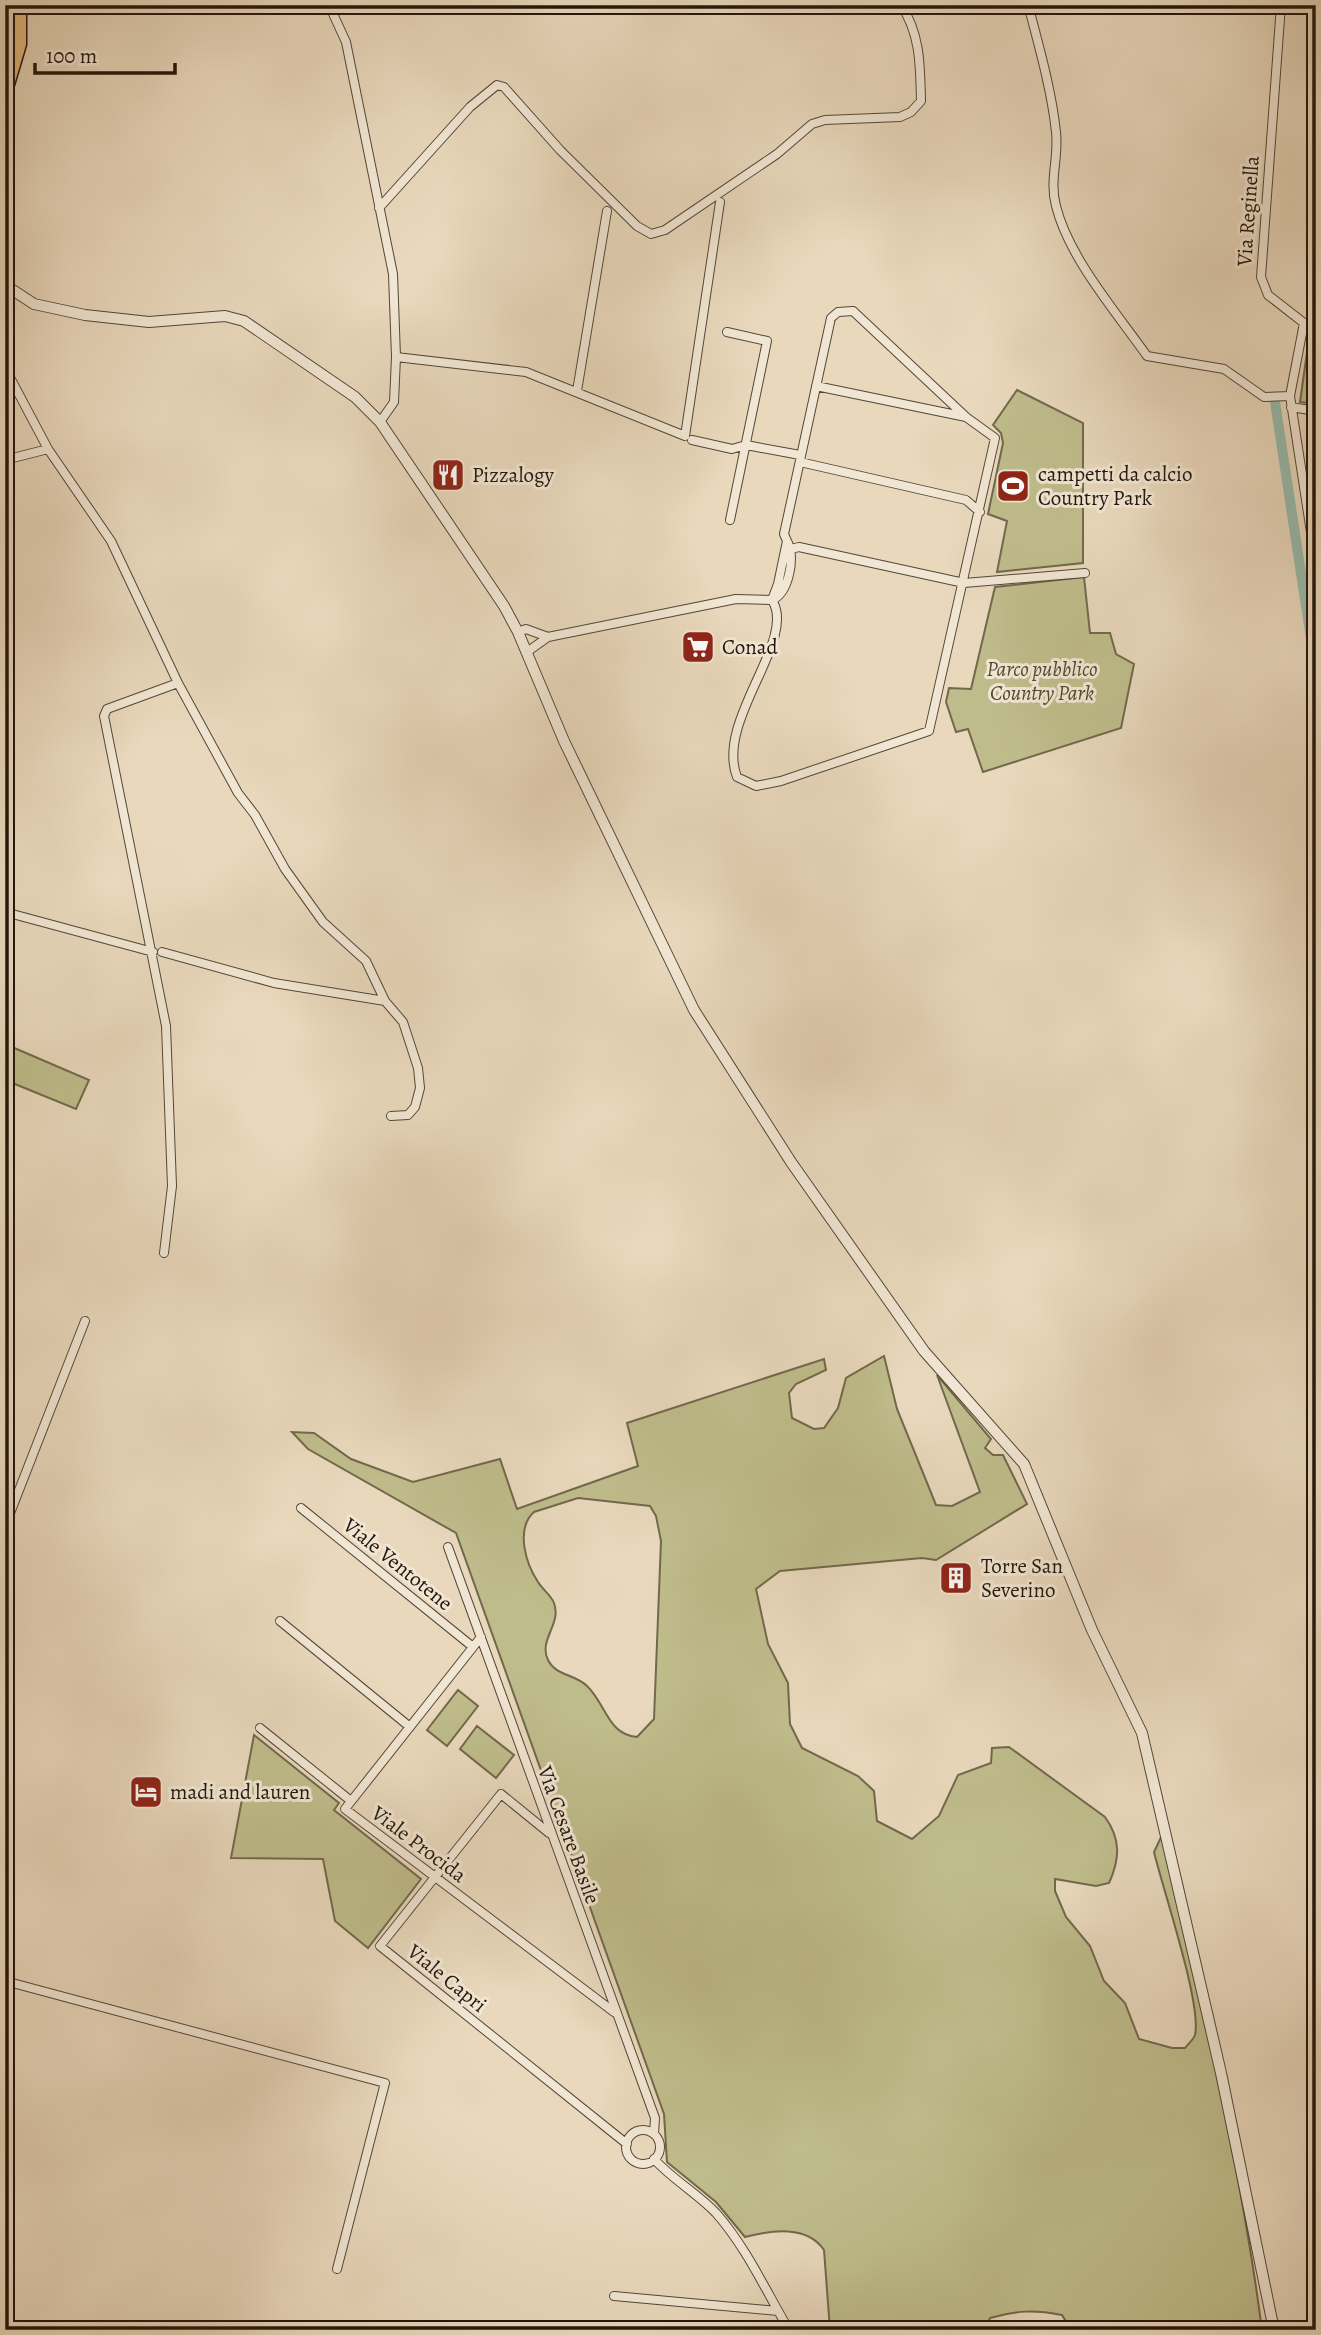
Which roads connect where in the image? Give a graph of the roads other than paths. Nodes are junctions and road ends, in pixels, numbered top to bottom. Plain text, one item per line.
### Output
1 (19, 5) edge
2 (329, 5) edge
3 (901, 5) edge
4 (1024, 5) edge
5 (1280, 5) edge
6 (5, 91) edge
7 (720, 202) dead end
8 (379, 208) junction
9 (607, 211) dead end
10 (5, 285) edge
11 (727, 332) dead end
12 (396, 357) junction
13 (5, 368) edge
14 (816, 386) junction
15 (577, 391) junction
16 (1286, 396) junction
17 (1291, 407) junction
18 (1316, 411) edge
19 (966, 417) junction
20 (380, 422) junction
21 (692, 440) dead end
22 (746, 445) junction
23 (48, 449) junction
24 (800, 459) junction
25 (5, 460) edge
26 (980, 512) junction
27 (730, 520) dead end
28 (789, 545) junction
29 (1316, 565) edge
30 (1085, 573) dead end
31 (964, 583) junction
32 (772, 600) junction
33 (518, 632) junction
34 (548, 637) junction
35 (527, 652) junction
36 (178, 683) junction
37 (5, 912) edge
38 (158, 952) junction
39 (385, 1001) junction
40 (391, 1116) dead end
41 (164, 1253) dead end
42 (85, 1321) dead end
43 (301, 1508) dead end
44 (5, 1526) edge
45 (448, 1547) dead end
46 (280, 1621) dead end
47 (481, 1637) junction
48 (473, 1647) junction
49 (410, 1727) junction
50 (260, 1728) dead end
51 (351, 1801) junction
52 (549, 1833) junction
53 (434, 1877) junction
54 (5, 1981) edge
55 (615, 2013) junction
56 (654, 2134) junction
57 (627, 2144) junction
58 (654, 2159) junction
59 (337, 2269) dead end
60 (614, 2296) dead end
61 (778, 2311) junction
62 (789, 2330) edge
63 (1274, 2330) edge

1 - 6 highway
2 - 8 street
3 - 8 street
4 - 16 street
5 - 16 street, Via Reginella
7 - 15 street
8 - 12 street
9 - 15 street
10 - 20 street
11 - 22 street
12 - 15 street
12 - 20 street
13 - 23 street
14 - 19 street
14 - 19 street
14 - 24 street
16 - 17 street, Via Reginella
17 - 18 street
17 - 29 street, Via Reginella
19 - 26 street
20 - 33 street
21 - 22 street
22 - 24 street
22 - 27 street
23 - 25 street
23 - 36 street
24 - 26 street
24 - 28 street
26 - 31 street
28 - 31 street
28 - 32 street
30 - 31 street
31 - 32 street
32 - 34 street
33 - 34 street
33 - 35 street
34 - 35 street
35 - 63 street
36 - 38 street
36 - 39 street
37 - 38 street
38 - 39 street
38 - 41 street
39 - 40 street
42 - 44 street
43 - 48 street, Viale Ventotene
45 - 47 street, Via Cesare Basile
46 - 49 street
47 - 48 street, Viale Procida
47 - 52 street, Via Cesare Basile
48 - 49 street, Viale Procida
49 - 51 street, Viale Procida
50 - 51 street
51 - 53 street, Viale Procida
52 - 53 street, Viale Capri
52 - 55 street, Via Cesare Basile
53 - 55 street, Viale Procida
53 - 57 street, Viale Capri
54 - 59 street
55 - 56 street, Via Cesare Basile
56 - 57 street
56 - 58 street
57 - 58 street
58 - 61 street
60 - 61 street
61 - 62 street

